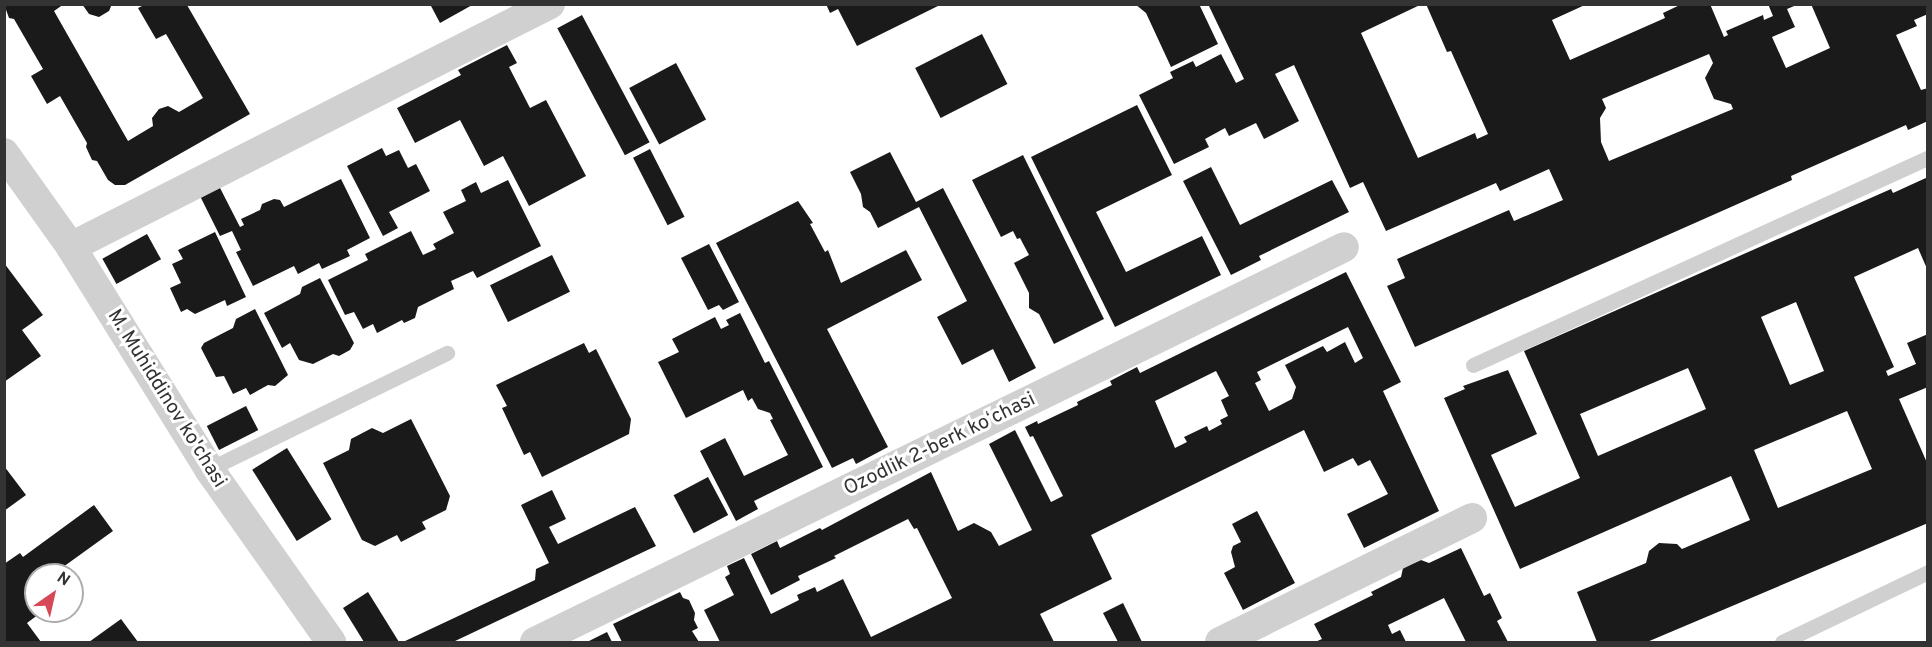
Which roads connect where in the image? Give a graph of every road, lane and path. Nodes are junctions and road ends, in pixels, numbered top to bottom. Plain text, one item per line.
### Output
1 (550, 4) edge
2 (4, 153) edge
3 (1928, 158) edge
4 (71, 247) junction
5 (1344, 247) dead end
6 (447, 352) dead end
7 (1473, 365) dead end
8 (209, 469) junction
9 (1472, 518) dead end
10 (1928, 572) edge
11 (331, 642) edge
12 (535, 642) edge
13 (1220, 642) edge
14 (1782, 642) edge

1 - 4 street
2 - 4 street, M. Muhiddinov ko'chasi
3 - 7 lane
4 - 8 street, M. Muhiddinov ko'chasi
5 - 12 street, Ozodlik 2-berk koʻchasi
6 - 8 lane
8 - 11 street, M. Muhiddinov ko'chasi
9 - 13 street
10 - 14 lane

